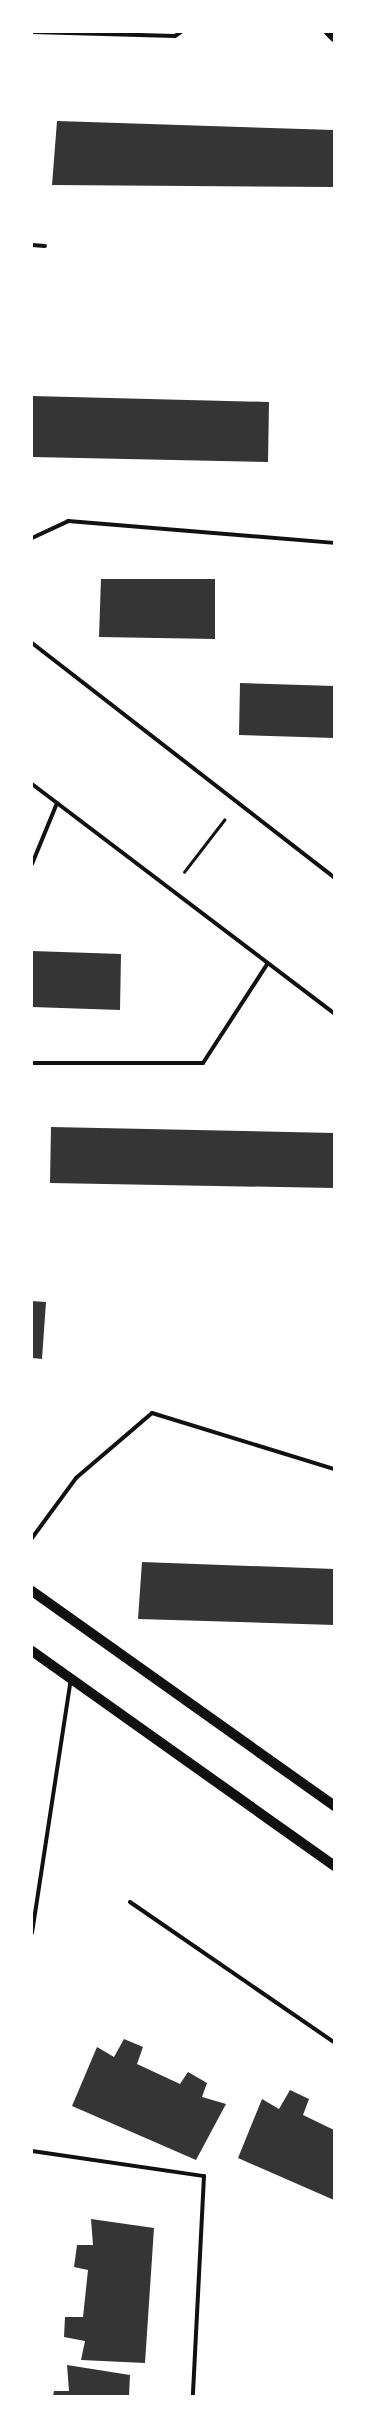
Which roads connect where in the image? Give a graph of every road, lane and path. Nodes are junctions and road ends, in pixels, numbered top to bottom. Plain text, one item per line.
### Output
1 (32, 32) edge
2 (181, 32) edge
3 (328, 32) edge
4 (334, 38) edge
5 (32, 245) edge
6 (45, 246) dead end
7 (32, 538) edge
8 (334, 543) edge
9 (32, 643) edge
10 (32, 784) edge
11 (57, 803) junction
12 (238, 803) junction
13 (32, 864) edge
14 (334, 877) edge
15 (170, 889) junction
16 (268, 963) junction
17 (334, 1013) edge
18 (32, 1063) edge
19 (334, 1469) edge
20 (32, 1538) edge
21 (32, 1591) edge
22 (32, 1651) edge
23 (71, 1679) junction
24 (334, 1806) edge
25 (334, 1866) edge
26 (130, 1902) dead end
27 (32, 1933) edge
28 (334, 2042) edge
29 (32, 2151) edge
30 (193, 2396) edge

1 - 2 street
3 - 4 main road
5 - 6 street
7 - 8 street
9 - 12 street
10 - 11 street
11 - 13 street
11 - 15 street
12 - 14 street
12 - 15 path
15 - 16 street
16 - 17 street
16 - 18 street
19 - 20 street
21 - 24 main road
22 - 23 main road
23 - 25 main road
23 - 27 street
26 - 28 street
29 - 30 street

